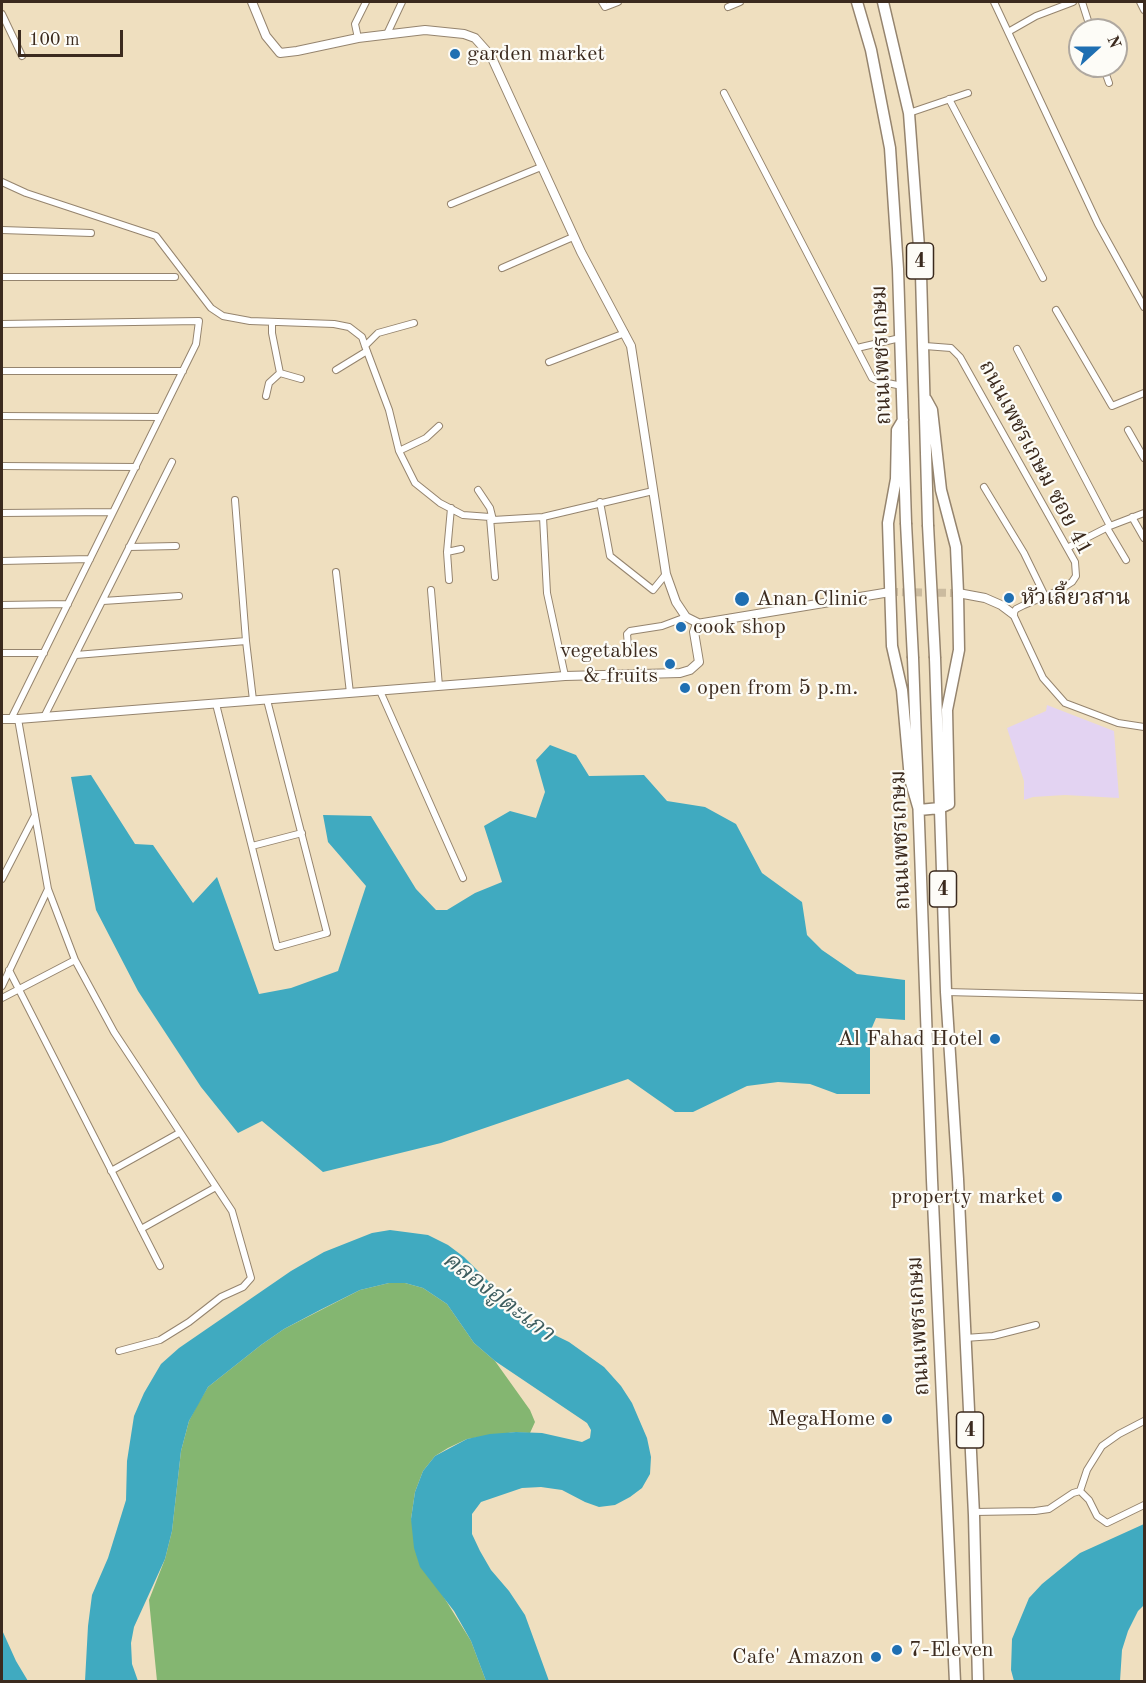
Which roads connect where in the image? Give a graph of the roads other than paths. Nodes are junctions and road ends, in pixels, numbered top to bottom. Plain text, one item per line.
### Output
1 (252, 2) edge
2 (366, 2) edge
3 (402, 2) edge
4 (602, 2) edge
5 (618, 2) edge
6 (740, 2) edge
7 (858, 2) edge
8 (883, 2) edge
9 (994, 2) edge
10 (1073, 2) edge
11 (1082, 2) edge
12 (1140, 2) edge
13 (728, 7) dead end
14 (1144, 10) edge
15 (2, 14) edge
16 (1087, 18) edge
17 (1008, 32) junction
18 (387, 34) junction
19 (358, 38) junction
20 (22, 56) dead end
21 (1107, 78) edge
22 (1109, 83) dead end
23 (724, 93) dead end
24 (968, 93) dead end
25 (949, 99) junction
26 (909, 113) junction
27 (541, 167) junction
28 (2, 182) edge
29 (451, 204) dead end
30 (2, 230) edge
31 (91, 233) dead end
32 (573, 237) junction
33 (502, 268) dead end
34 (2, 277) edge
35 (175, 277) dead end
36 (1043, 278) dead end
37 (1144, 307) edge
38 (1056, 310) dead end
39 (272, 322) junction
40 (414, 323) dead end
41 (2, 324) edge
42 (625, 333) junction
43 (900, 338) junction
44 (925, 346) junction
45 (366, 348) junction
46 (857, 348) junction
47 (1017, 349) dead end
48 (549, 362) dead end
49 (336, 370) dead end
50 (2, 371) edge
51 (183, 371) junction
52 (280, 373) junction
53 (301, 379) dead end
54 (902, 386) junction
55 (1144, 393) edge
56 (266, 396) dead end
57 (926, 399) junction
58 (2, 416) edge
59 (160, 417) junction
60 (903, 420) junction
61 (439, 426) dead end
62 (1128, 430) dead end
63 (399, 451) junction
64 (1144, 458) edge
65 (172, 462) dead end
66 (2, 466) edge
67 (136, 467) junction
68 (984, 487) dead end
69 (478, 490) dead end
70 (653, 491) junction
71 (235, 500) dead end
72 (600, 502) junction
73 (451, 508) junction
74 (2, 513) edge
75 (113, 513) junction
76 (1144, 513) edge
77 (543, 517) junction
78 (1132, 517) junction
79 (492, 519) junction
80 (1109, 527) junction
81 (1144, 538) edge
82 (176, 546) dead end
83 (129, 547) junction
84 (460, 549) dead end
85 (1067, 549) junction
86 (447, 552) junction
87 (90, 560) junction
88 (1126, 560) dead end
89 (2, 561) edge
90 (336, 572) dead end
91 (666, 574) junction
92 (495, 577) dead end
93 (449, 580) dead end
94 (431, 590) dead end
95 (890, 592) junction
96 (958, 593) junction
97 (179, 596) dead end
98 (1045, 596) junction
99 (103, 601) junction
100 (68, 604) junction
101 (2, 605) edge
102 (1013, 614) junction
103 (686, 617) junction
104 (698, 622) dead end
105 (246, 641) junction
106 (628, 646) dead end
107 (44, 653) junction
108 (2, 654) edge
109 (76, 655) junction
110 (565, 676) junction
111 (439, 686) junction
112 (380, 691) junction
113 (350, 693) junction
114 (253, 700) junction
115 (267, 700) junction
116 (216, 704) junction
117 (44, 717) junction
118 (10, 719) edge
119 (1144, 726) edge
120 (940, 808) junction
121 (919, 810) junction
122 (35, 815) junction
123 (302, 833) junction
124 (252, 846) junction
125 (463, 878) dead end
126 (2, 879) edge
127 (48, 889) junction
128 (75, 960) junction
129 (9, 970) junction
130 (2, 986) edge
131 (18, 990) junction
132 (946, 993) junction
133 (2, 998) edge
134 (1144, 998) edge
135 (179, 1132) junction
136 (111, 1171) junction
137 (216, 1187) junction
138 (141, 1229) junction
139 (160, 1266) dead end
140 (1036, 1325) dead end
141 (965, 1338) junction
142 (119, 1351) dead end
143 (1144, 1421) edge
144 (1080, 1491) junction
145 (1144, 1505) edge
146 (974, 1512) junction
147 (955, 1682) edge
148 (978, 1682) edge

1 - 19 street
2 - 19 street
3 - 18 street
4 - 5 street
6 - 13 street
7 - 43 highway, ถนนเพชรเกษม / 4
8 - 26 highway, ถนนเพชรเกษม / 4
9 - 17 street
10 - 17 street
11 - 16 street
12 - 14 street
15 - 20 street
17 - 37 street
18 - 19 street
18 - 27 street
21 - 22 street
23 - 46 street
24 - 25 street
25 - 26 street
25 - 36 street
26 - 44 highway, ถนนเพชรเกษม / 4
27 - 29 street
27 - 32 street
28 - 39 street
30 - 31 street
32 - 33 street
32 - 42 street
34 - 35 street
38 - 55 street
39 - 45 street
39 - 52 street
40 - 45 street
41 - 51 street
42 - 48 street
42 - 70 street
43 - 46 street
43 - 54 highway, ถนนเพชรเกษม / 4
44 - 57 highway, ถนนเพชรเกษม / 4
44 - 85 street, ถนนเพชรเกษม ซอย 41
45 - 49 street
45 - 63 street
46 - 54 street
47 - 80 street
50 - 51 street
51 - 59 street
52 - 53 street
52 - 56 street
54 - 60 highway, ถนนเพชรเกษม / 4
57 - 96 highway
57 - 120 highway, ถนนเพชรเกษม / 4, bridge
58 - 59 street
59 - 67 street
60 - 95 highway
60 - 121 highway, ถนนเพชรเกษม / 4, bridge
61 - 63 street
62 - 64 street
63 - 73 street
65 - 83 street
66 - 67 street
67 - 75 street
68 - 98 street
69 - 79 street
70 - 72 street
70 - 91 street
71 - 105 street
72 - 77 street
72 - 91 street
73 - 79 street
73 - 86 street
74 - 75 street
75 - 87 street
76 - 78 street
77 - 79 street
77 - 110 street
78 - 80 street
78 - 81 street
79 - 92 street
80 - 85 street
80 - 88 street
82 - 83 street
83 - 99 street
84 - 86 street
85 - 98 street, ถนนเพชรเกษม ซอย 41
86 - 93 street
87 - 89 street
87 - 100 street
90 - 113 street
91 - 103 street
94 - 111 street
95 - 110 street
95 - 121 highway
96 - 102 street
96 - 120 highway
97 - 99 street
98 - 102 street, ถนนเพชรเกษม ซอย 41
99 - 109 street
100 - 101 street
100 - 107 street
102 - 119 street
103 - 104 street
103 - 106 street
105 - 109 street
105 - 114 street
107 - 108 street
107 - 118 street
109 - 117 street
110 - 111 street
111 - 112 street
112 - 113 street
112 - 125 street
113 - 115 street
114 - 115 street
114 - 116 street
115 - 123 street
116 - 117 street
116 - 124 street
117 - 118 street
118 - 122 street
120 - 121 highway
120 - 132 highway, ถนนเพชรเกษม / 4
121 - 147 highway, ถนนเพชรเกษม / 4
122 - 126 street
122 - 127 street
123 - 124 street
123 - 124 street
127 - 128 street
127 - 129 street
128 - 131 street
128 - 135 street
129 - 130 street
129 - 131 street
131 - 133 street
131 - 136 street
132 - 134 street
132 - 141 highway, ถนนเพชรเกษม / 4
135 - 136 street
135 - 137 street
136 - 138 street
137 - 138 street
137 - 142 street
138 - 139 street
140 - 141 street
141 - 146 highway, ถนนเพชรเกษม / 4
143 - 144 street
144 - 145 street
144 - 146 street
146 - 148 highway, ถนนเพชรเกษม / 4

